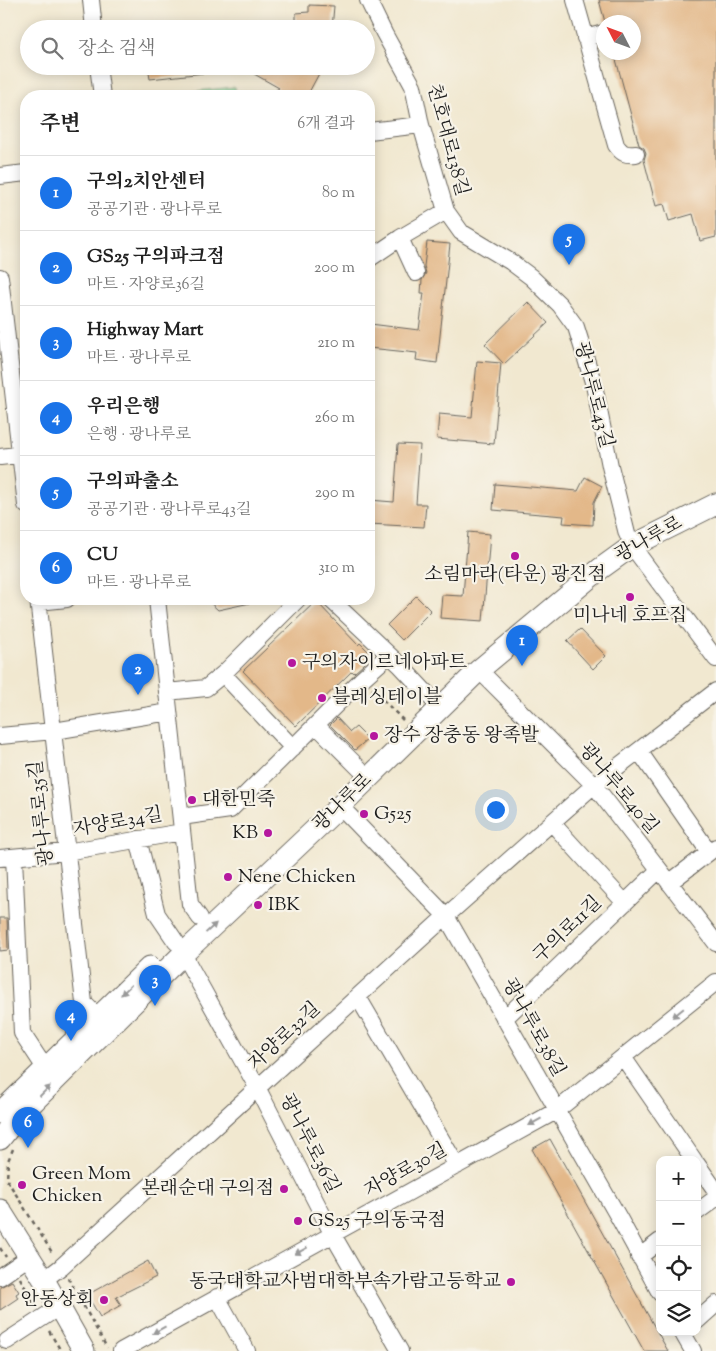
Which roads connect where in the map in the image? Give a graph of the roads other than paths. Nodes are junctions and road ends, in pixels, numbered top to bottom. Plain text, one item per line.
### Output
1 (91, 0) edge
2 (368, 0) edge
3 (575, 0) edge
4 (93, 20) edge
5 (596, 35) edge
6 (586, 38) junction
7 (99, 75) edge
8 (101, 90) edge
9 (421, 125) junction
10 (375, 130) edge
11 (636, 154) dead end
12 (20, 174) edge
13 (0, 176) edge
14 (446, 212) junction
15 (400, 238) junction
16 (375, 255) edge
17 (416, 273) dead end
18 (0, 277) edge
19 (20, 431) edge
20 (20, 454) edge
21 (0, 457) edge
22 (716, 490) edge
23 (716, 504) edge
24 (630, 540) junction
25 (38, 605) edge
26 (158, 605) edge
27 (292, 605) edge
28 (336, 605) edge
29 (389, 655) junction
30 (716, 659) edge
31 (480, 670) junction
32 (222, 674) junction
33 (716, 691) edge
34 (167, 692) junction
35 (432, 699) junction
36 (169, 712) junction
37 (317, 726) junction
38 (54, 731) junction
39 (0, 736) edge
40 (294, 748) junction
41 (639, 751) junction
42 (360, 769) junction
43 (594, 785) junction
44 (340, 806) junction
45 (552, 823) junction
46 (181, 824) junction
47 (138, 839) junction
48 (713, 849) edge
49 (66, 852) junction
50 (7, 858) edge
51 (664, 876) junction
52 (625, 903) junction
53 (446, 916) junction
54 (200, 918) junction
55 (716, 943) edge
56 (180, 948) junction
57 (716, 982) edge
58 (358, 997) junction
59 (98, 1017) junction
60 (504, 1019) junction
61 (623, 1057) junction
62 (45, 1068) junction
63 (258, 1089) junction
64 (556, 1110) junction
65 (0, 1114) edge
66 (0, 1139) edge
67 (691, 1156) edge
68 (457, 1166) junction
69 (701, 1170) edge
70 (716, 1191) edge
71 (716, 1198) edge
72 (701, 1209) edge
73 (0, 1210) edge
74 (333, 1234) junction
75 (656, 1244) edge
76 (638, 1257) junction
77 (22, 1262) junction
78 (0, 1277) edge
79 (44, 1280) junction
80 (659, 1291) edge
81 (217, 1297) junction
82 (716, 1304) edge
83 (51, 1313) junction
84 (701, 1317) edge
85 (685, 1336) edge
86 (8, 1340) dead end
87 (84, 1351) edge
88 (121, 1351) edge
89 (247, 1351) edge
90 (400, 1351) edge
91 (693, 1351) edge

1 - 4 street
2 - 9 street, 천호대로138길
3 - 6 street
5 - 6 street
6 - 11 street
7 - 8 street
9 - 10 street
9 - 14 street, 천호대로138길
12 - 13 street
14 - 15 street
14 - 24 street, 광나루로43길
15 - 16 street
15 - 17 street
18 - 19 street
20 - 21 street
22 - 24 main road, 광나루로
23 - 24 main road, 광나루로
24 - 30 street
24 - 31 main road, 광나루로
24 - 35 main road, 광나루로
25 - 38 street, 광나루로35길
26 - 34 street
27 - 32 street
28 - 29 street
29 - 35 street
29 - 37 street, 자양로34길
31 - 43 street, 광나루로40길
31 - 44 main road, 광나루로
32 - 34 street
32 - 40 street
33 - 41 street, 자양로32길
34 - 36 street
35 - 42 main road, 광나루로
36 - 38 street
36 - 46 street
37 - 40 street, 자양로34길
37 - 42 street, 광나루로
38 - 39 street
38 - 49 street, 광나루로35길
40 - 46 street, 자양로34길
41 - 43 street, 자양로32길
41 - 48 street, 구의로11길
42 - 54 main road, 광나루로
43 - 45 street, 자양로32길
43 - 51 street, 광나루로40길
44 - 53 street, 광나루로38길
56 -> 44 main road, 광나루로
45 - 52 street
45 - 53 street, 자양로32길
46 - 47 street, 자양로34길
46 - 54 street
47 - 49 street, 자양로34길
47 - 56 street
48 - 51 street, 구의로11길
49 - 50 street, 자양로34길
49 - 59 street, 광나루로35길
50 - 62 street
51 - 52 street, 구의로11길
51 - 55 street, 광나루로40길
52 - 60 street, 구의로11길
53 - 58 street, 자양로32길
53 - 60 street, 광나루로38길
54 - 56 main road, 광나루로
56 -> 59 main road, 광나루로
56 - 63 street, 광나루로36길
66 -> 56 main road, 광나루로
57 -> 61 street, 자양로30길
58 - 63 street, 자양로32길
58 - 68 street
59 - 62 main road, 광나루로
60 - 64 street, 광나루로38길
61 - 64 street, 자양로30길
61 - 67 street
62 - 65 main road, 광나루로
63 - 74 street, 광나루로36길
63 - 79 street, 자양로32길
64 -> 68 street, 자양로30길
64 - 76 street, 광나루로38길
68 - 74 street, 자양로30길
69 - 70 street
71 - 72 street
73 - 77 main road
74 -> 81 street, 자양로30길
74 - 90 street, 광나루로36길
75 - 76 street
76 - 80 street, 광나루로38길
77 - 78 street
77 - 79 main road
79 - 83 main road
81 -> 88 street, 자양로30길
81 - 89 street
82 - 84 street
83 - 86 street
83 - 87 main road
85 - 91 street

